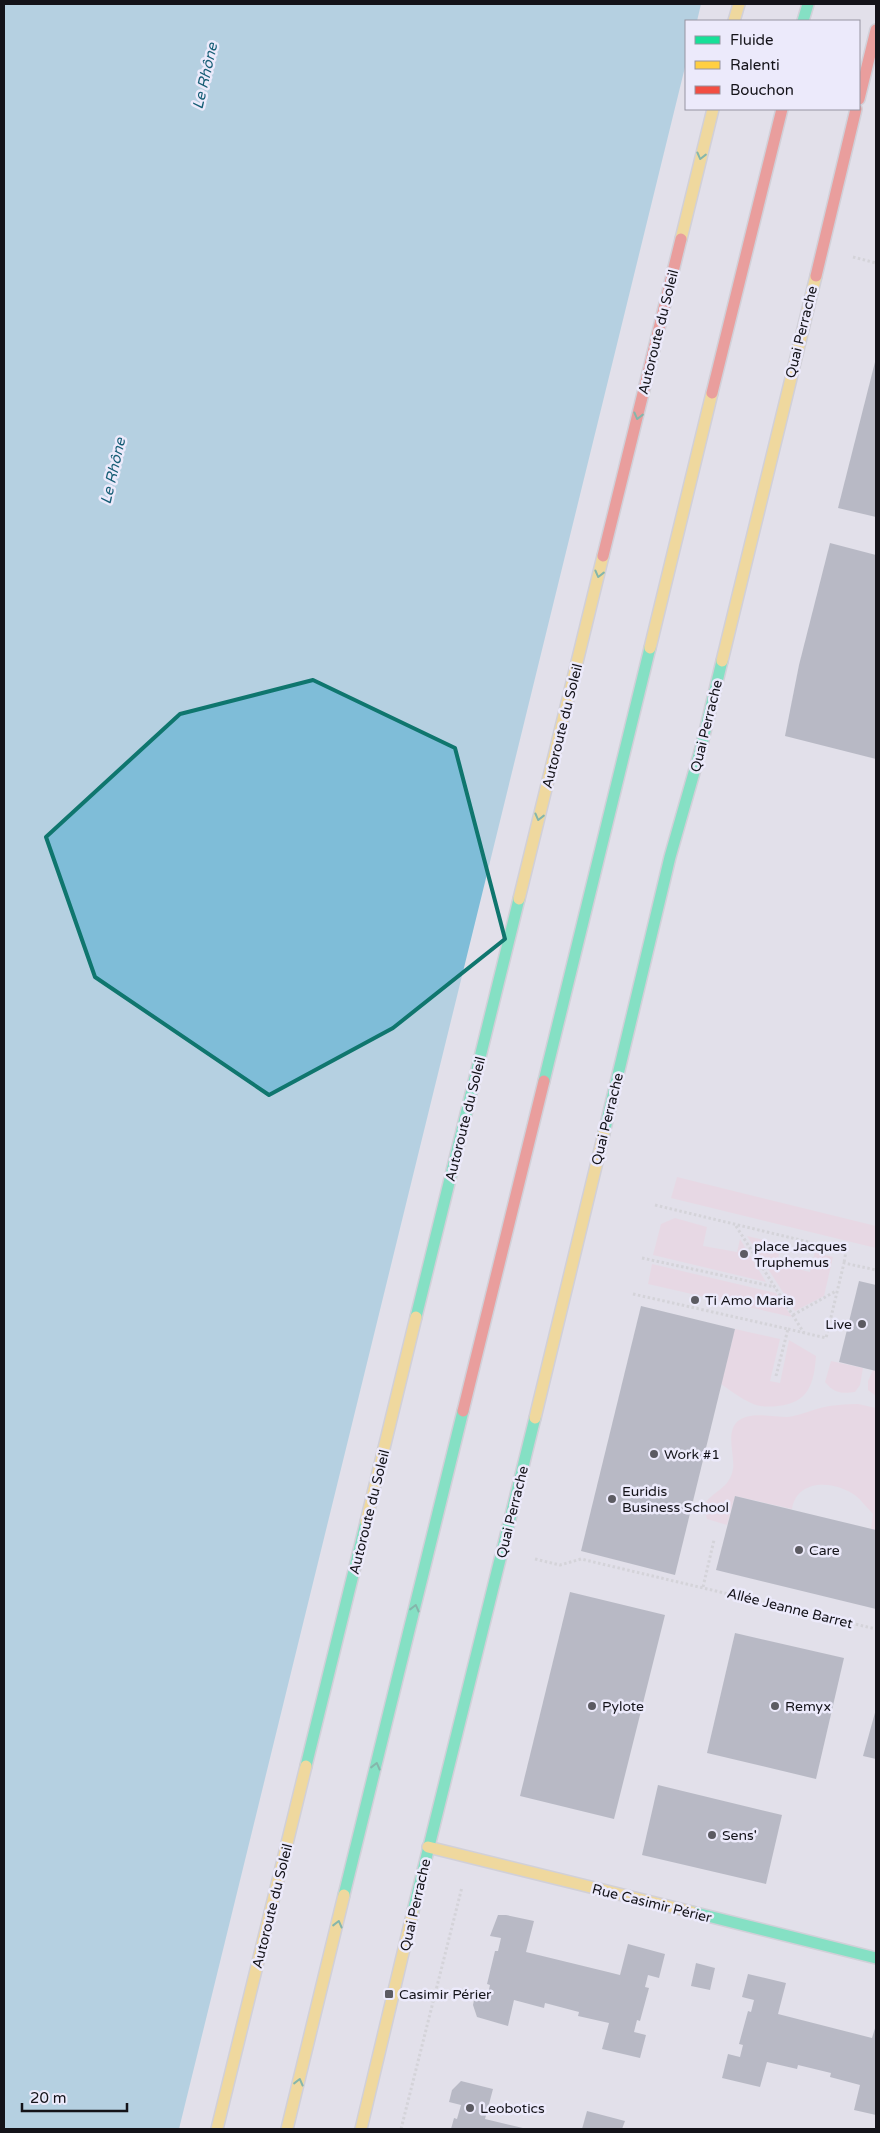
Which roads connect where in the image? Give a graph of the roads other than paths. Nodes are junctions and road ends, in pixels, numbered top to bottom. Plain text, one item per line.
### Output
1 (739, 4) edge
2 (808, 4) edge
3 (734, 20) edge
4 (804, 20) edge
5 (876, 30) edge
6 (860, 95) edge
7 (713, 110) edge
8 (782, 110) edge
9 (856, 110) edge
10 (428, 1847) junction
11 (876, 1958) edge
12 (217, 2129) edge
13 (287, 2129) edge
14 (361, 2129) edge

1 - 3 main road
2 - 4 main road
5 - 6 main road
7 -> 12 main road, Autoroute du Soleil
13 -> 8 main road
9 - 10 main road, Quai Perrache
10 - 11 main road, Rue Casimir Périer
10 - 14 main road, Quai Perrache

